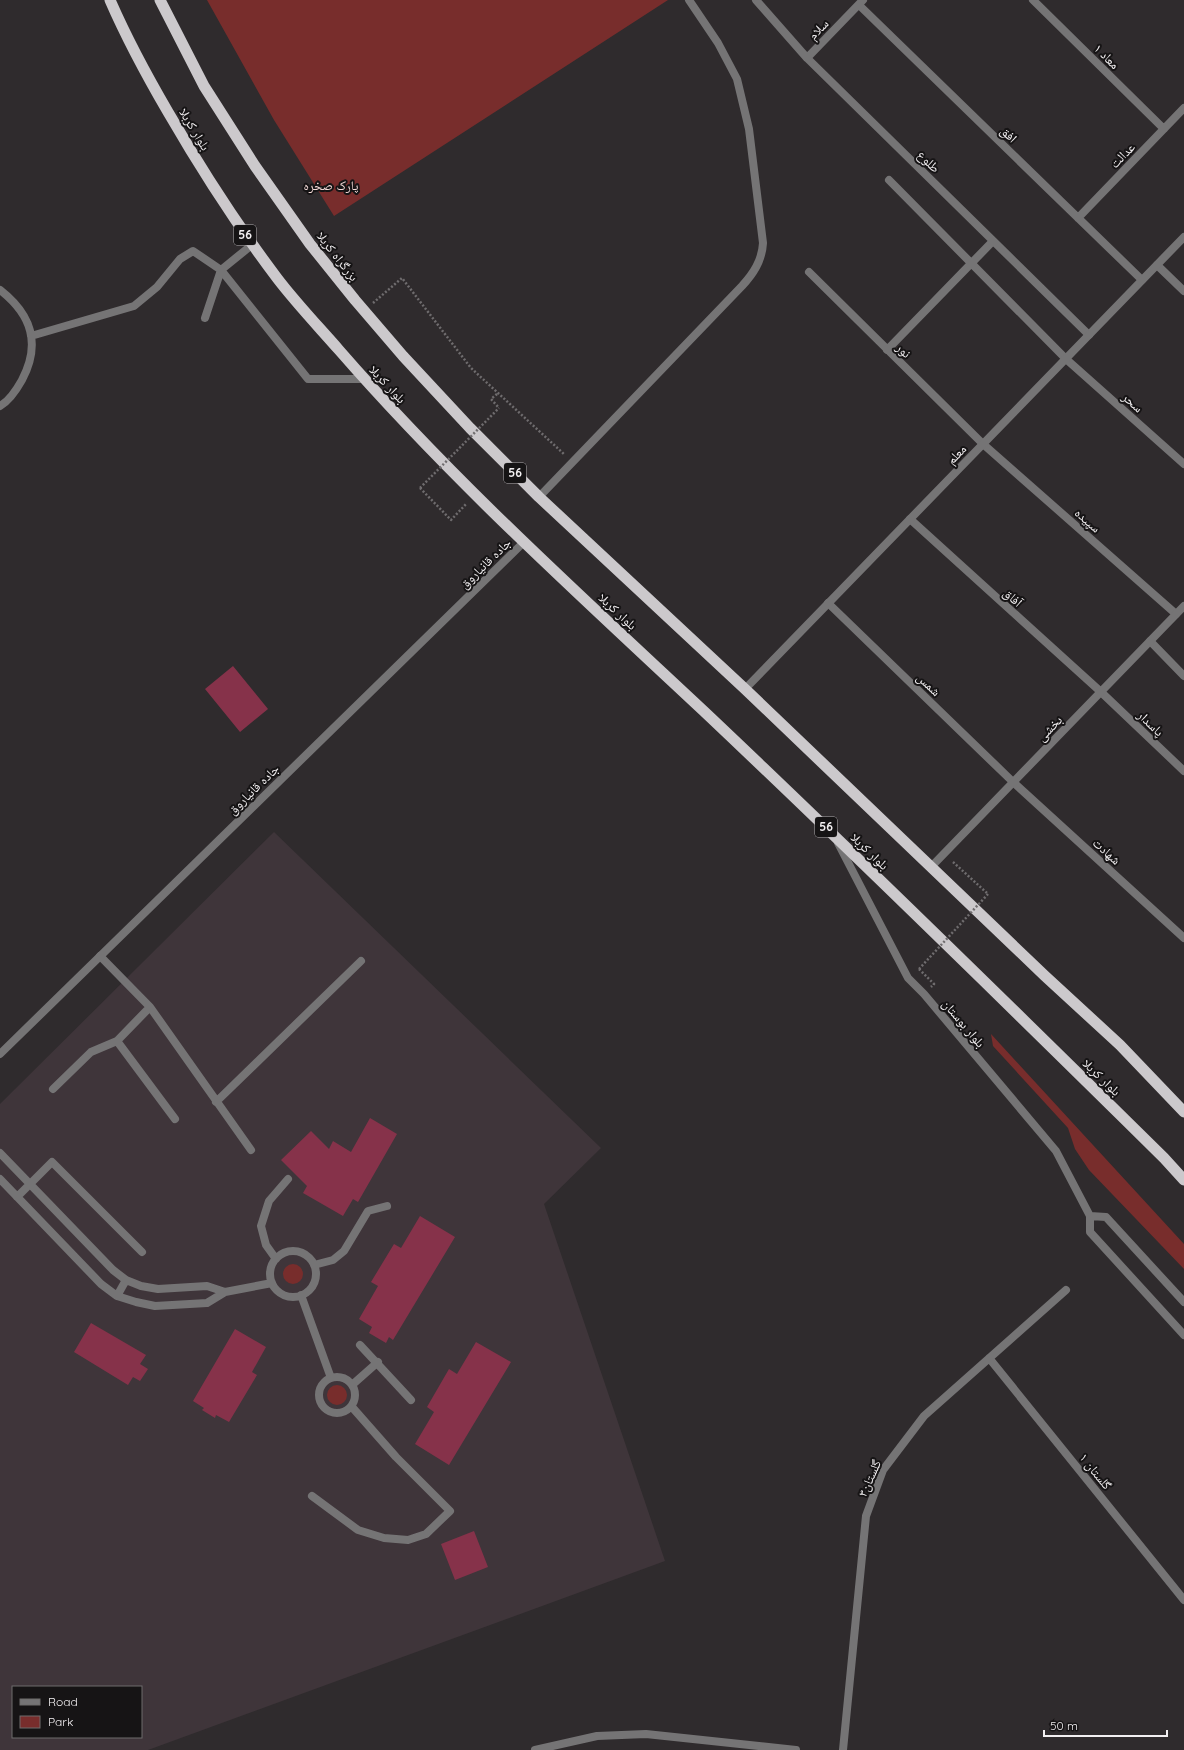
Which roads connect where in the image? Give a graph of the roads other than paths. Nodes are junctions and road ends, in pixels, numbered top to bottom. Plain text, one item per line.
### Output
1 (110, 0) edge
2 (160, 0) edge
3 (689, 0) edge
4 (756, 0) edge
5 (1033, 0) edge
6 (861, 2) edge
7 (807, 58) junction
8 (1184, 108) edge
9 (1164, 129) junction
10 (889, 180) dead end
11 (1078, 218) junction
12 (1184, 237) edge
13 (993, 241) junction
14 (252, 244) junction
15 (971, 263) junction
16 (1157, 265) junction
17 (220, 270) junction
18 (809, 272) dead end
19 (1142, 280) junction
20 (0, 290) edge
21 (1184, 291) edge
22 (205, 318) dead end
23 (1089, 335) junction
24 (31, 336) junction
25 (887, 350) junction
26 (1066, 359) junction
27 (364, 379) junction
28 (0, 406) edge
29 (983, 444) junction
30 (1184, 464) edge
31 (539, 497) junction
32 (910, 519) junction
33 (524, 542) junction
34 (828, 604) junction
35 (1184, 606) edge
36 (1176, 614) junction
37 (1150, 641) junction
38 (1184, 676) edge
39 (745, 689) junction
40 (1101, 692) junction
41 (1184, 771) edge
42 (1013, 782) junction
43 (834, 835) junction
44 (931, 867) junction
45 (1184, 938) edge
46 (100, 956) junction
47 (361, 961) dead end
48 (150, 1008) junction
49 (117, 1041) junction
50 (0, 1054) edge
51 (53, 1089) dead end
52 (216, 1102) junction
53 (1184, 1112) edge
54 (175, 1119) dead end
55 (250, 1150) dead end
56 (0, 1154) edge
57 (0, 1179) edge
58 (288, 1179) dead end
59 (1184, 1180) edge
60 (30, 1184) junction
61 (17, 1197) junction
62 (387, 1206) dead end
63 (1090, 1216) junction
64 (142, 1252) dead end
65 (276, 1259) junction
66 (314, 1265) junction
67 (126, 1280) junction
68 (272, 1283) junction
69 (1066, 1290) dead end
70 (225, 1292) junction
71 (301, 1295) junction
72 (117, 1296) junction
73 (1184, 1302) edge
74 (1184, 1335) edge
75 (360, 1345) dead end
76 (989, 1358) junction
77 (378, 1362) junction
78 (331, 1378) junction
79 (352, 1385) junction
80 (411, 1400) dead end
81 (352, 1407) junction
82 (312, 1496) dead end
83 (1184, 1600) edge
84 (535, 1750) edge
85 (796, 1750) edge
86 (843, 1750) edge

1 - 14 highway, بلوار کربلا / 56
2 - 31 highway, بزرگراه کربلا / 56
3 - 31 street
4 - 7 street, طلوع
5 - 9 street, معاد ۱
6 - 7 street, سلام
6 - 11 street, افق
7 - 13 street, طلوع
8 - 9 street, عدالت
9 - 11 street, عدالت
10 - 15 street, سحر
11 - 19 street, افق
12 - 16 street, معلم
13 - 15 street
13 - 23 street, طلوع
14 - 17 street
14 - 27 highway, بلوار کربلا / 56
15 - 25 street
15 - 26 street, سحر
16 - 19 street, معلم
16 - 21 street
17 - 22 street
17 - 24 street
17 - 27 street
18 - 25 street, نور
19 - 23 street, معلم
20 - 24 street
23 - 26 street, معلم
24 - 28 street
25 - 29 street, نور
26 - 29 street, معلم
26 - 30 street, سحر
27 - 33 highway, بلوار کربلا / 56
29 - 32 street, معلم
29 - 36 street, سپیده
31 - 39 highway, 56
32 - 34 street, معلم
32 - 40 street, آفاق
33 - 43 highway, بلوار کربلا / 56
33 - 46 street, جاده قانیاروق
34 - 39 street, معلم
34 - 42 street, شمس
35 - 36 street, بخشی
36 - 37 street, بخشی
37 - 38 street
37 - 40 street, بخشی
39 - 44 highway, 56
40 - 41 street, پاسدار
40 - 42 street, بخشی
42 - 44 street, بخشی
42 - 45 street, شهادت
43 - 59 highway, بلوار کربلا / 56
43 - 63 street, بلوار بوستان
44 - 53 highway, 56
46 - 48 street
46 - 50 street, جاده قانیاروق
47 - 52 street
48 - 49 street
48 - 52 street
49 - 51 street
49 - 54 street
52 - 55 street
56 - 60 street
57 - 61 street
58 - 65 street
60 - 61 street
60 - 64 street
60 - 67 street
61 - 72 street
62 - 66 street
63 - 73 street
63 - 74 street, بلوار بوستان
65 - 66 street
65 - 68 street
66 - 71 street
67 - 70 street
67 - 72 street
68 - 70 street
68 - 71 street
69 - 76 street, گلستان۳
70 - 72 street
71 - 78 street
75 - 77 street
76 - 83 street, گلستان ۱
76 - 86 street, گلستان۳
77 - 79 street
77 - 80 street
78 - 79 street
78 - 81 street
79 - 81 street
81 - 82 street
84 - 85 street

